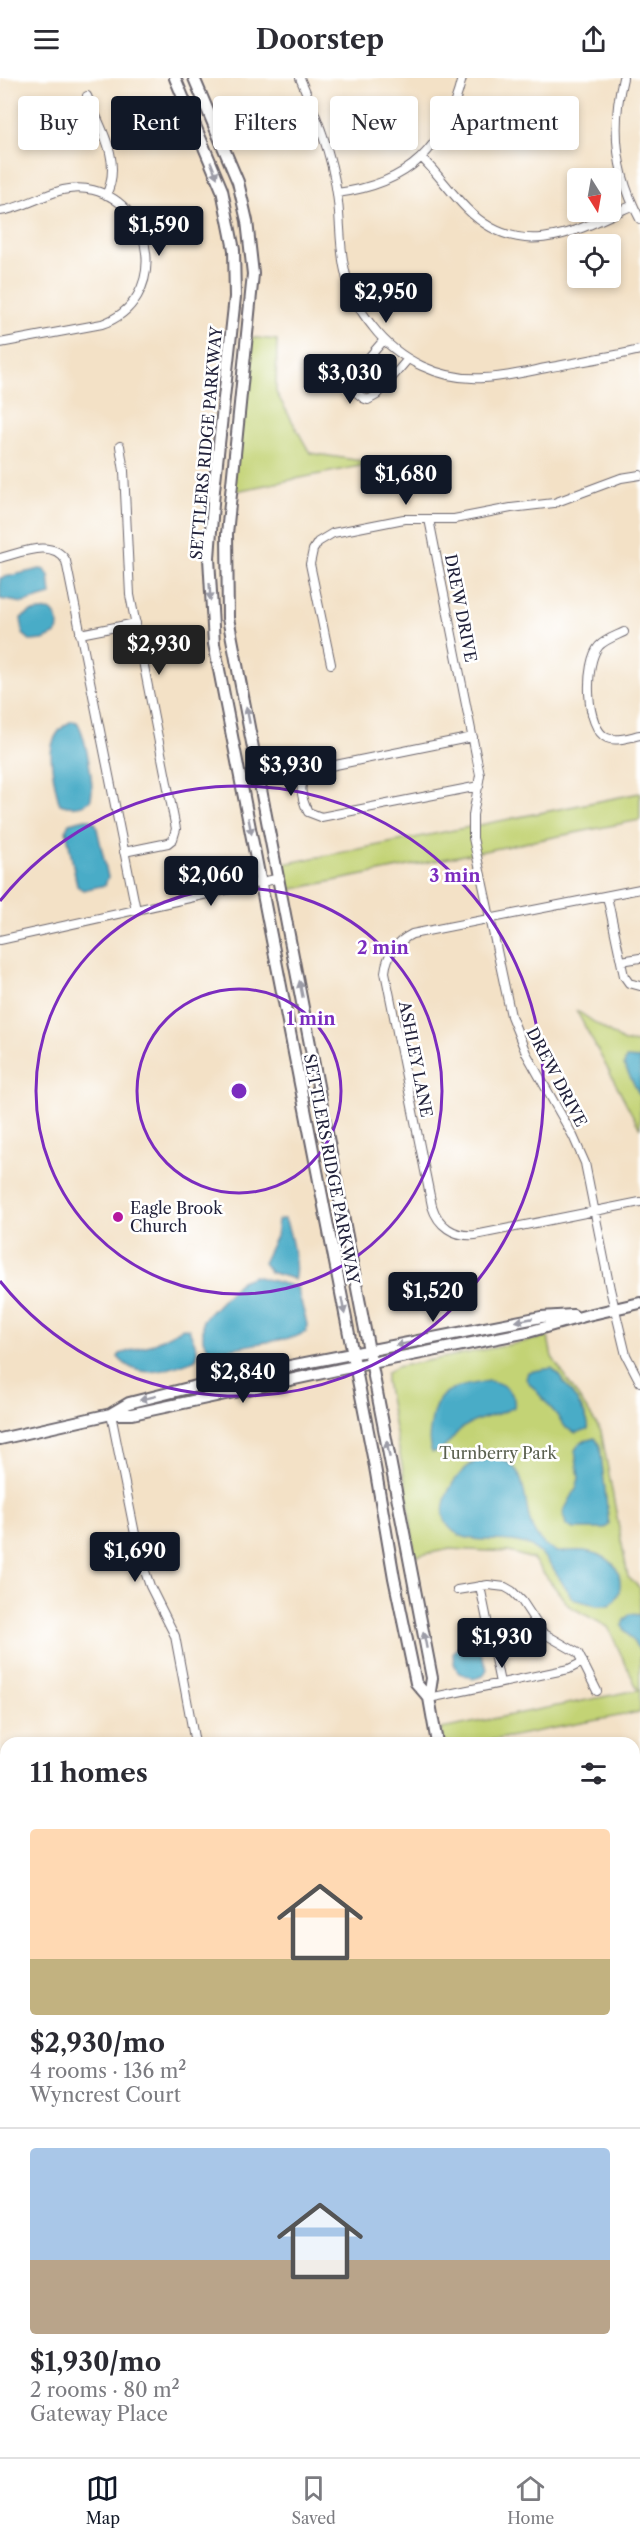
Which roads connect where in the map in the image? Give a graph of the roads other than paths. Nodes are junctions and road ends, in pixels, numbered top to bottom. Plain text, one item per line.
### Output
1 (175, 78) edge
2 (194, 78) edge
3 (300, 78) edge
4 (462, 78) edge
5 (623, 78) edge
6 (99, 126) edge
7 (422, 158) junction
8 (337, 193) junction
9 (106, 195) junction
10 (633, 205) junction
11 (0, 211) edge
12 (640, 219) edge
13 (383, 340) junction
14 (0, 343) edge
15 (640, 350) edge
16 (408, 359) junction
17 (120, 446) dead end
18 (640, 475) edge
19 (429, 519) junction
20 (0, 558) edge
21 (136, 623) junction
22 (624, 632) dead end
23 (80, 634) junction
24 (330, 664) dead end
25 (640, 735) edge
26 (473, 737) junction
27 (479, 786) junction
28 (124, 852) junction
29 (280, 878) junction
30 (262, 882) junction
31 (640, 889) edge
32 (607, 896) junction
33 (136, 910) junction
34 (490, 919) junction
35 (0, 940) edge
36 (640, 958) edge
37 (621, 962) junction
38 (640, 986) edge
39 (640, 1202) edge
40 (595, 1211) junction
41 (640, 1303) edge
42 (616, 1308) junction
43 (588, 1315) junction
44 (369, 1350) junction
45 (353, 1354) junction
46 (372, 1363) junction
47 (355, 1366) junction
48 (640, 1382) edge
49 (111, 1414) junction
50 (0, 1439) edge
51 (480, 1586) junction
52 (457, 1590) dead end
53 (583, 1662) junction
54 (500, 1683) junction
55 (597, 1691) dead end
56 (429, 1698) junction
57 (194, 1737) edge
58 (436, 1737) edge

1 -> 30 street, SETTLERS RIDGE PARKWAY
29 -> 2 street, SETTLERS RIDGE PARKWAY
3 - 8 street
4 - 7 street
5 - 10 street
6 - 9 street
7 - 8 street
7 - 10 street
8 - 13 street
9 - 11 street
9 - 14 street
10 - 12 street
13 - 16 street
13 - 16 street
15 - 16 street
17 - 21 street
18 - 19 street
19 - 24 street
19 - 26 street, DREW DRIVE
20 - 23 street
21 - 23 street
21 - 28 street
22 - 25 street
23 - 28 street
26 - 27 street, DREW DRIVE
26 - 27 street
27 - 34 street, DREW DRIVE
28 - 33 street
29 - 30 street
44 -> 29 street, SETTLERS RIDGE PARKWAY
30 - 33 street
30 -> 45 street, SETTLERS RIDGE PARKWAY
31 - 32 street, ASHLEY LANE
32 - 34 street, ASHLEY LANE
32 - 37 street
33 - 35 street
34 - 40 street, DREW DRIVE
34 - 40 street, ASHLEY LANE
36 - 37 street
37 - 38 street
39 - 40 street, ASHLEY LANE
40 - 42 street, DREW DRIVE
41 - 42 street
42 - 43 street
42 - 48 street, DREW DRIVE
43 -> 44 street
43 - 46 street
44 - 45 street
44 - 46 street, SETTLERS RIDGE PARKWAY
45 - 47 street, SETTLERS RIDGE PARKWAY
45 -> 49 street
46 - 47 street
56 -> 46 street, SETTLERS RIDGE PARKWAY
47 - 49 street
47 - 56 street, SETTLERS RIDGE PARKWAY
49 - 50 street
49 - 57 street
51 - 52 street
51 - 53 street
51 - 54 street
53 - 54 street
53 - 55 street
54 - 56 street
56 - 58 street, SETTLERS RIDGE PARKWAY

